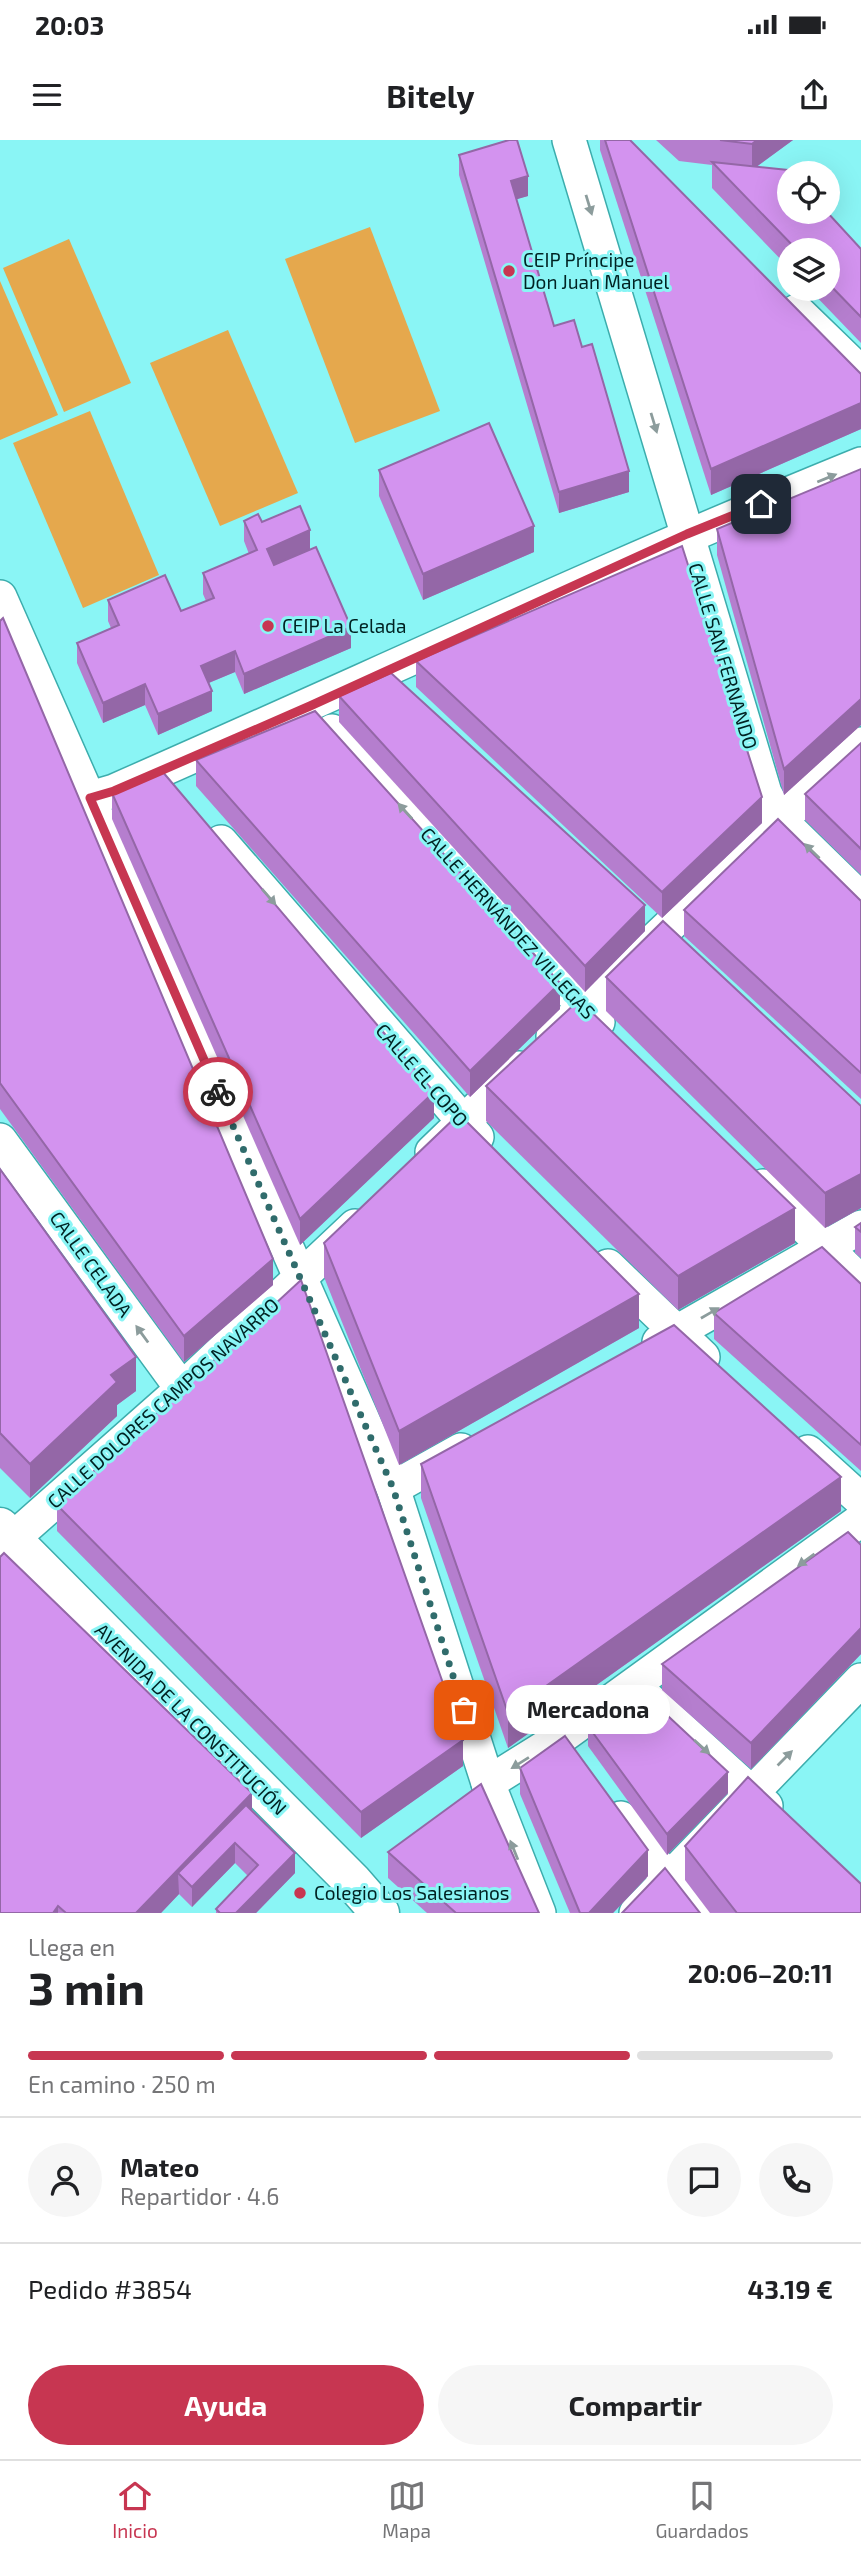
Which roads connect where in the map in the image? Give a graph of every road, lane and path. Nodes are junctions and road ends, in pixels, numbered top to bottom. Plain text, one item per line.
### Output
1 (569, 140) edge
2 (772, 286) edge
3 (861, 373) edge
4 (861, 464) edge
5 (687, 534) junction
6 (1, 604) edge
7 (310, 706) junction
8 (861, 744) edge
9 (90, 798) junction
10 (779, 819) junction
11 (205, 823) edge
12 (861, 899) edge
13 (583, 1007) junction
14 (622, 1046) edge
15 (463, 1122) junction
16 (0, 1140) edge
17 (501, 1161) edge
18 (738, 1161) edge
19 (405, 1178) edge
20 (376, 1206) edge
21 (861, 1227) edge
22 (589, 1247) edge
23 (825, 1248) junction
24 (300, 1280) junction
25 (861, 1282) edge
26 (676, 1333) junction
27 (629, 1359) edge
28 (727, 1379) edge
29 (182, 1389) junction
30 (789, 1435) edge
31 (487, 1436) edge
32 (393, 1488) junction
33 (861, 1500) edge
34 (861, 1520) edge
35 (4, 1538) edge
36 (861, 1680) edge
37 (633, 1685) junction
38 (488, 1783) junction
39 (751, 1791) junction
40 (602, 1793) edge
41 (791, 1829) edge
42 (668, 1880) junction
43 (380, 1913) edge
44 (539, 1913) edge
45 (636, 1913) edge
46 (694, 1913) edge

1 -> 5 street, CALLE SAN FERNANDO
2 - 3 street
5 -> 4 street
5 - 7 street
5 - 10 street, CALLE SAN FERNANDO
6 - 9 street
7 - 9 street
13 -> 7 street, CALLE HERNÁNDEZ VILLEGAS
8 - 10 street
9 - 24 street
12 -> 10 street, CALLE SAN FERNANDO
10 - 13 street
11 -> 15 street, CALLE EL COPO
13 - 14 street, CALLE HERNÁNDEZ VILLEGAS
13 - 15 street
15 - 17 street, CALLE EL COPO
15 - 19 street
29 -> 16 street, CALLE CELADA
18 - 23 street
20 - 24 street, CALLE DOLORES CAMPOS NAVARRO
21 - 23 street
22 - 26 street
23 - 25 street
26 -> 23 street
24 - 29 street, CALLE DOLORES CAMPOS NAVARRO
24 - 32 street
26 - 27 street
26 - 28 street
29 - 35 street, CALLE DOLORES CAMPOS NAVARRO
30 - 33 street
31 - 32 street
32 - 38 street
34 -> 37 street
35 - 43 street, AVENIDA DE LA CONSTITUCIÓN
39 -> 36 street
37 -> 38 street
37 -> 39 street
44 -> 38 street
39 - 41 street
39 - 42 street
40 - 42 street
42 - 45 street
42 - 46 street

